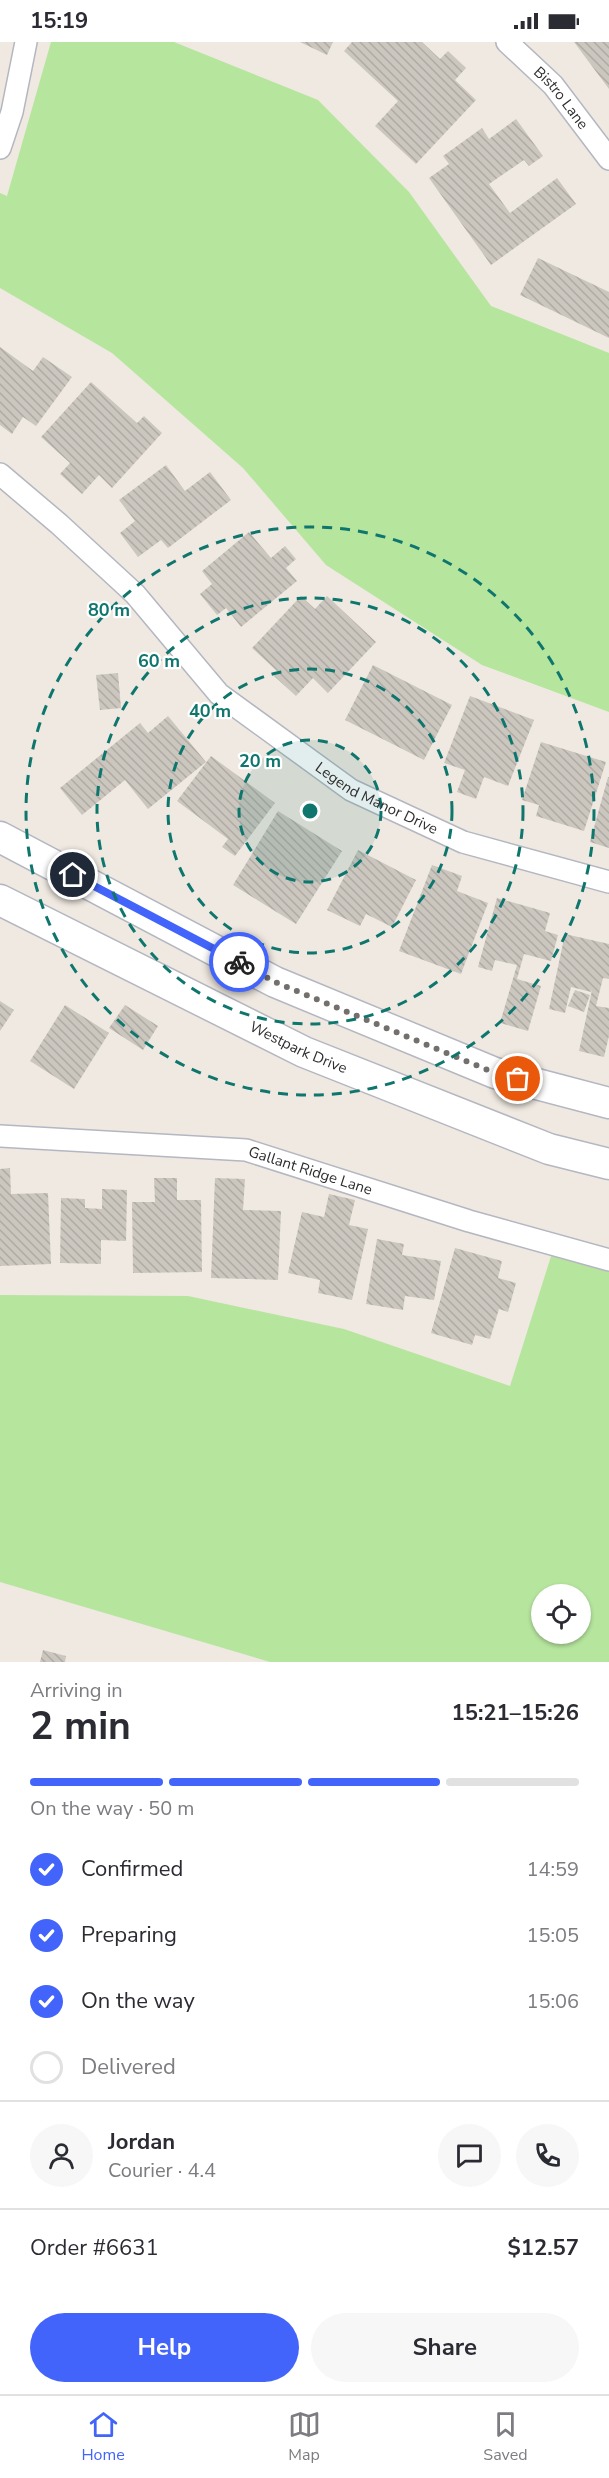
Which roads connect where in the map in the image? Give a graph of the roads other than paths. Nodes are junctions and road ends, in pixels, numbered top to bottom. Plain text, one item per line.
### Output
1 (26, 42) edge
2 (507, 42) edge
3 (0, 148) edge
4 (609, 159) edge
5 (0, 474) edge
6 (0, 837) edge
7 (609, 882) edge
8 (0, 900) edge
9 (609, 1103) edge
10 (0, 1136) edge
11 (609, 1164) edge
12 (609, 1260) edge

1 - 3 street
2 - 4 street, Bistro Lane
5 - 7 street, Legend Manor Drive
6 - 9 main road
8 - 11 main road, Westpark Drive
10 - 12 street, Gallant Ridge Lane

